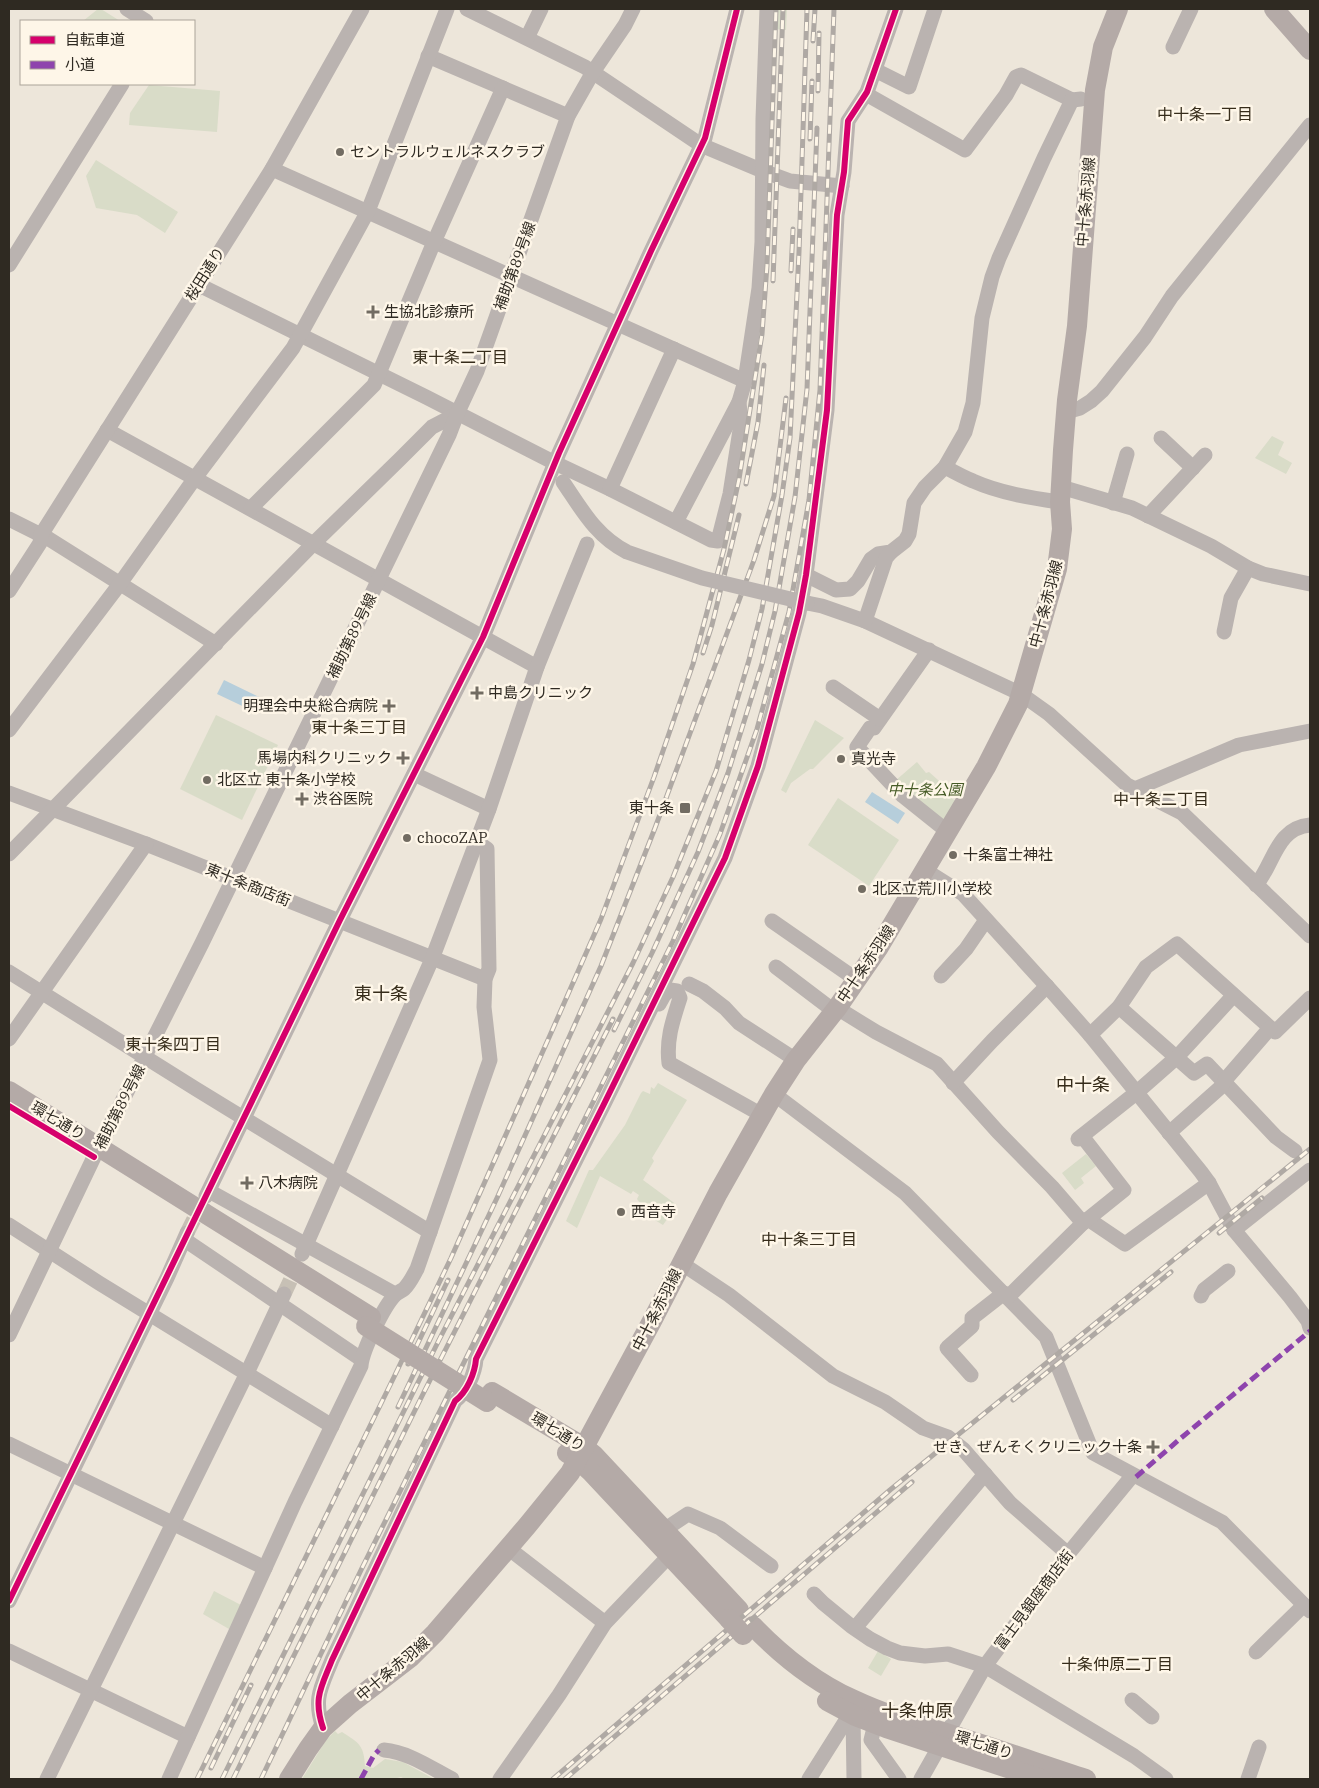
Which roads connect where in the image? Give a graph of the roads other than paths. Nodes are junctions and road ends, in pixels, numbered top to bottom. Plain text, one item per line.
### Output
1 (127, 9) edge
2 (362, 9) edge
3 (446, 9) edge
4 (467, 9) edge
5 (541, 9) edge
6 (633, 9) edge
7 (737, 9) edge
8 (766, 9) edge
9 (896, 9) edge
10 (935, 9) edge
11 (1118, 9) edge
12 (1190, 9) edge
13 (1274, 9) edge
14 (144, 20) edge
15 (527, 38) junction
16 (1173, 47) dead end
17 (1310, 50) edge
18 (428, 56) junction
19 (875, 70) junction
20 (593, 72) junction
21 (121, 85) edge
22 (503, 88) junction
23 (866, 94) junction
24 (1095, 98) junction
25 (1072, 100) junction
26 (568, 116) junction
27 (1310, 125) edge
28 (701, 145) junction
29 (272, 169) junction
30 (763, 171) junction
31 (842, 186) junction
32 (368, 211) junction
33 (434, 242) junction
34 (9, 265) edge
35 (512, 276) junction
36 (199, 285) junction
37 (617, 324) junction
38 (299, 336) junction
39 (674, 350) junction
40 (379, 375) junction
41 (745, 381) junction
42 (739, 402) junction
43 (1066, 412) junction
44 (457, 414) junction
45 (107, 430) junction
46 (1161, 438) dead end
47 (1127, 454) dead end
48 (1205, 455) dead end
49 (554, 463) junction
50 (945, 467) junction
51 (1193, 468) junction
52 (195, 478) junction
53 (610, 489) junction
54 (1060, 495) junction
55 (1113, 504) junction
56 (251, 508) junction
57 (1148, 516) junction
58 (9, 519) edge
59 (676, 522) junction
60 (41, 535) junction
61 (313, 544) junction
62 (587, 544) dead end
63 (891, 552) junction
64 (1248, 568) junction
65 (806, 576) junction
66 (379, 581) junction
67 (119, 584) junction
68 (1310, 584) edge
69 (9, 592) edge
70 (865, 621) junction
71 (1224, 632) dead end
72 (483, 637) junction
73 (216, 644) junction
74 (929, 650) junction
75 (537, 667) junction
76 (833, 687) dead end
77 (1021, 694) junction
78 (880, 719) junction
79 (9, 730) edge
80 (1310, 731) edge
81 (414, 774) junction
82 (1135, 789) junction
83 (9, 793) edge
84 (489, 809) junction
85 (53, 810) junction
86 (1310, 825) edge
87 (948, 832) junction
88 (477, 842) junction
89 (146, 844) junction
90 (9, 854) edge
91 (925, 870) junction
92 (233, 879) junction
93 (1256, 885) junction
94 (340, 920) junction
95 (986, 920) junction
96 (772, 921) dead end
97 (1310, 936) edge
98 (432, 959) junction
99 (776, 967) dead end
100 (9, 972) edge
101 (941, 976) dead end
102 (485, 979) junction
103 (857, 980) junction
104 (689, 984) dead end
105 (1047, 986) junction
106 (42, 993) junction
107 (1234, 996) junction
108 (1310, 998) edge
109 (1119, 1007) junction
110 (835, 1009) junction
111 (649, 1013) junction
112 (1270, 1028) junction
113 (1090, 1035) junction
114 (9, 1039) edge
115 (146, 1057) junction
116 (1177, 1057) junction
117 (796, 1060) junction
118 (953, 1083) junction
119 (1224, 1083) junction
120 (9, 1091) edge
121 (1136, 1093) junction
122 (774, 1094) junction
123 (9, 1106) edge
124 (762, 1115) junction
125 (245, 1118) junction
126 (1169, 1133) junction
127 (1295, 1151) dead end
128 (97, 1152) junction
129 (1310, 1170) edge
130 (337, 1175) junction
131 (1209, 1183) junction
132 (1085, 1221) junction
133 (9, 1225) edge
134 (1234, 1230) junction
135 (430, 1232) junction
136 (304, 1250) junction
137 (49, 1251) junction
138 (682, 1263) junction
139 (1228, 1271) dead end
140 (395, 1294) junction
141 (1006, 1295) junction
142 (1201, 1296) dead end
143 (282, 1299) junction
144 (148, 1314) junction
145 (1310, 1328) edge
146 (9, 1335) edge
147 (362, 1359) junction
148 (247, 1373) junction
149 (971, 1375) dead end
150 (332, 1426) junction
151 (9, 1444) edge
152 (581, 1453) junction
153 (985, 1474) junction
154 (70, 1475) junction
155 (1133, 1475) junction
156 (172, 1523) junction
157 (664, 1530) junction
158 (508, 1548) junction
159 (1068, 1554) junction
160 (669, 1556) junction
161 (771, 1566) dead end
162 (266, 1568) junction
163 (13, 1579) edge
164 (814, 1594) dead end
165 (9, 1601) edge
166 (1307, 1608) edge
167 (734, 1615) junction
168 (605, 1623) junction
169 (855, 1628) junction
170 (748, 1630) junction
171 (9, 1651) edge
172 (1256, 1652) dead end
173 (985, 1666) junction
174 (91, 1691) junction
175 (1132, 1700) dead end
176 (851, 1714) junction
177 (1152, 1717) dead end
178 (875, 1724) junction
179 (323, 1728) junction
180 (188, 1737) junction
181 (944, 1740) junction
182 (1259, 1747) dead end
183 (384, 1750) dead end
184 (1034, 1778) edge
185 (47, 1779) edge
186 (169, 1779) edge
187 (290, 1779) edge
188 (452, 1779) edge
189 (500, 1779) edge
190 (809, 1779) edge
191 (854, 1779) edge
192 (899, 1779) edge
193 (921, 1779) edge
194 (1086, 1779) edge
195 (1166, 1779) edge
196 (1248, 1779) edge

1 - 14 street
2 - 29 street, 桜田通り
3 - 18 street
4 - 15 street
5 - 15 street
6 - 20 street, 補助第89号線
7 - 28 street
8 - 30 street
9 - 19 street
10 - 19 street
11 - 24 main road, 中十条赤羽線
12 - 16 street
13 - 17 main road
15 - 20 street
18 - 22 street
18 - 32 street
19 - 23 street
20 - 26 street, 補助第89号線
20 - 28 street
21 - 34 street
22 - 26 street
22 - 33 street
23 - 25 street
23 - 31 street
24 - 25 street
24 - 43 main road, 中十条赤羽線
25 - 50 street
26 - 35 street, 補助第89号線
27 - 43 street
28 - 30 street
28 - 37 street
29 - 32 street
29 - 36 street, 桜田通り
30 - 31 street
30 - 41 street
31 - 65 street
32 - 33 street
32 - 38 street
33 - 35 street
33 - 40 street
35 - 37 street
35 - 44 street, 補助第89号線
36 - 38 street
36 - 45 street, 桜田通り
37 - 39 street
37 - 49 street
38 - 40 street
38 - 52 street
39 - 41 street
39 - 53 street
40 - 44 street
40 - 56 street
41 - 42 street
42 - 59 street
42 - 59 street
43 - 54 main road, 中十条赤羽線
44 - 49 street
44 - 61 street
44 - 66 street, 補助第89号線
45 - 52 street
45 - 60 street, 桜田通り
46 - 51 street
47 - 55 street
48 - 51 street
49 - 53 street
49 - 70 street, bridge
49 - 72 street
50 - 54 street
50 - 63 street
51 - 57 street
52 - 56 street
52 - 67 street
53 - 59 street
54 - 55 street
54 - 77 main road, 中十条赤羽線
55 - 57 street
56 - 61 street
57 - 64 street
58 - 60 street
60 - 67 street
60 - 69 street, 桜田通り
61 - 66 street
61 - 73 street
62 - 75 street
63 - 65 street
63 - 70 street
64 - 68 street
64 - 71 street
65 - 111 street
66 - 72 street
66 - 92 street, 補助第89号線
67 - 73 street
67 - 79 street
70 - 74 street
72 - 75 street
72 - 81 street
73 - 85 street
74 - 77 street
74 - 78 street
75 - 84 street
76 - 78 street
77 - 82 street
77 - 87 main road, 中十条赤羽線
78 - 87 street
80 - 82 street
81 - 84 street
81 - 94 street
82 - 93 street
83 - 85 street, 東十条商店街
84 - 88 street
85 - 89 street, 東十条商店街
85 - 90 street
86 - 93 street
87 - 91 main road, 中十条赤羽線
88 - 98 street
88 - 102 street
89 - 92 street, 東十条商店街
89 - 106 street
91 - 95 street
91 - 103 main road, 中十条赤羽線
92 - 94 street, 東十条商店街
92 - 115 street, 補助第89号線
93 - 97 street
94 - 98 street, 東十条商店街
94 - 125 street
95 - 101 street
95 - 105 street
96 - 103 street
98 - 102 street, 東十条商店街
98 - 130 street
99 - 110 street
100 - 106 street
102 - 135 street
103 - 110 main road, 中十条赤羽線
104 - 117 street
105 - 113 street
105 - 118 street
106 - 114 street
106 - 115 street
107 - 109 street
107 - 112 street
107 - 116 street
108 - 112 street
109 - 113 street
109 - 116 street
110 - 117 main road, 中十条赤羽線
110 - 118 street
111 - 124 street
111 - 179 street
112 - 119 street
113 - 121 street
115 - 125 street
115 - 128 street, 補助第89号線
116 - 119 street
116 - 121 street
117 - 122 main road, 中十条赤羽線
118 - 132 street
119 - 126 street
119 - 127 street
120 - 128 main road, 環七通り
121 - 126 street
121 - 132 street
122 - 124 main road, 中十条赤羽線
122 - 141 street
123 - 128 main road, 環七通り
124 - 138 main road, 中十条赤羽線
125 - 130 street
125 - 136 street
126 - 131 street
128 - 137 street, 補助第89号線
128 - 152 main road, 環七通り, bridge
129 - 134 street
130 - 135 street
130 - 136 street
131 - 132 street
131 - 134 street
132 - 141 street
133 - 137 street
134 - 145 street
135 - 140 street
136 - 140 street
137 - 144 street
137 - 146 street, 補助第89号線
138 - 152 main road, 中十条赤羽線
138 - 153 street
139 - 142 street
140 - 147 street
141 - 149 street
141 - 155 street
143 - 144 street
143 - 147 street
143 - 148 street
144 - 148 street
144 - 154 street
147 - 150 street
148 - 150 street
148 - 156 street
150 - 162 street
151 - 154 street
152 - 157 main road, 環七通り
152 - 158 main road, 中十条赤羽線
152 - 160 main road, 環七通り
153 - 159 street
153 - 169 street
154 - 156 street
154 - 163 street
155 - 159 street, 富士見銀座商店街
155 - 166 street
156 - 162 street
156 - 174 street
157 - 161 street
157 - 167 main road, 環七通り
158 - 168 street
158 - 179 main road, 中十条赤羽線
159 - 173 street, 富士見銀座商店街
160 - 167 main road, 環七通り
160 - 168 street
162 - 180 street
163 - 165 street
164 - 169 street
166 - 172 street
167 - 170 main road, 環七通り, bridge
168 - 189 street
169 - 173 street
170 - 176 main road, 環七通り
170 - 181 main road, 環七通り
171 - 174 street
173 - 181 street, 富士見銀座商店街
173 - 195 street
174 - 180 street
174 - 185 street
175 - 177 street
176 - 178 main road, 環七通り
176 - 190 street
176 - 191 street
178 - 181 main road, 環七通り
178 - 192 street
179 - 187 main road, 中十条赤羽線
180 - 186 street
181 - 184 main road, 環七通り
181 - 193 street, 富士見銀座商店街
181 - 194 main road, 環七通り
182 - 196 street
183 - 188 street

